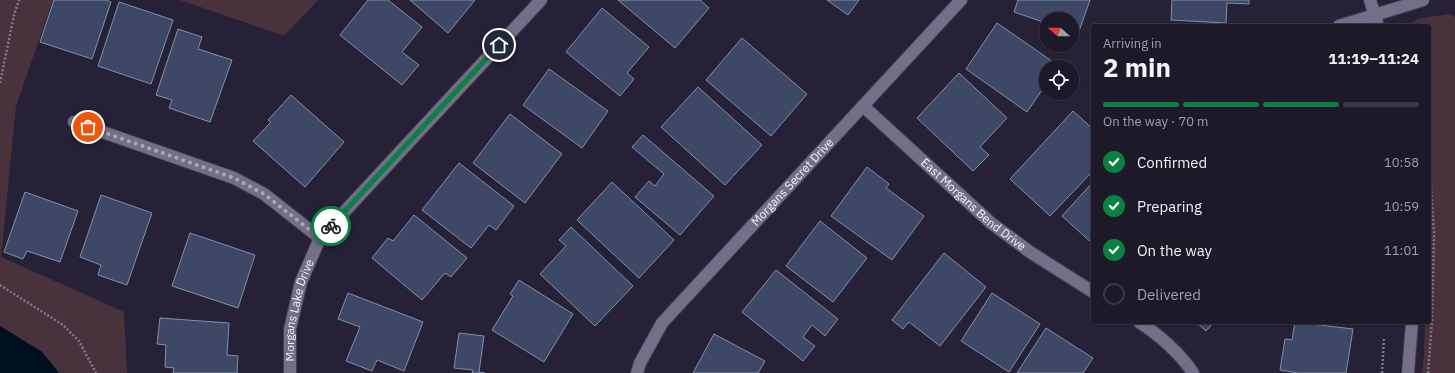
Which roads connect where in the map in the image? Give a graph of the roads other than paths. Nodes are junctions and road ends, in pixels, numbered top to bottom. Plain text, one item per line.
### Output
1 (541, 0) edge
2 (961, 0) edge
3 (1370, 0) edge
4 (1422, 0) edge
5 (1376, 21) edge
6 (1354, 24) edge
7 (863, 106) junction
8 (74, 122) dead end
9 (320, 238) junction
10 (1091, 291) edge
11 (1141, 324) edge
12 (1412, 324) edge
13 (290, 373) edge
14 (637, 373) edge
15 (1193, 373) edge
16 (1408, 373) edge

1 - 9 street, Morgans Lake Drive
2 - 7 street, Morgans Secret Drive
3 - 5 street
4 - 5 street
5 - 6 street
7 - 10 street, East Morgans Bend Drive
7 - 14 street, Morgans Secret Drive
8 - 9 street
9 - 13 street, Morgans Lake Drive
11 - 15 street
12 - 16 street

